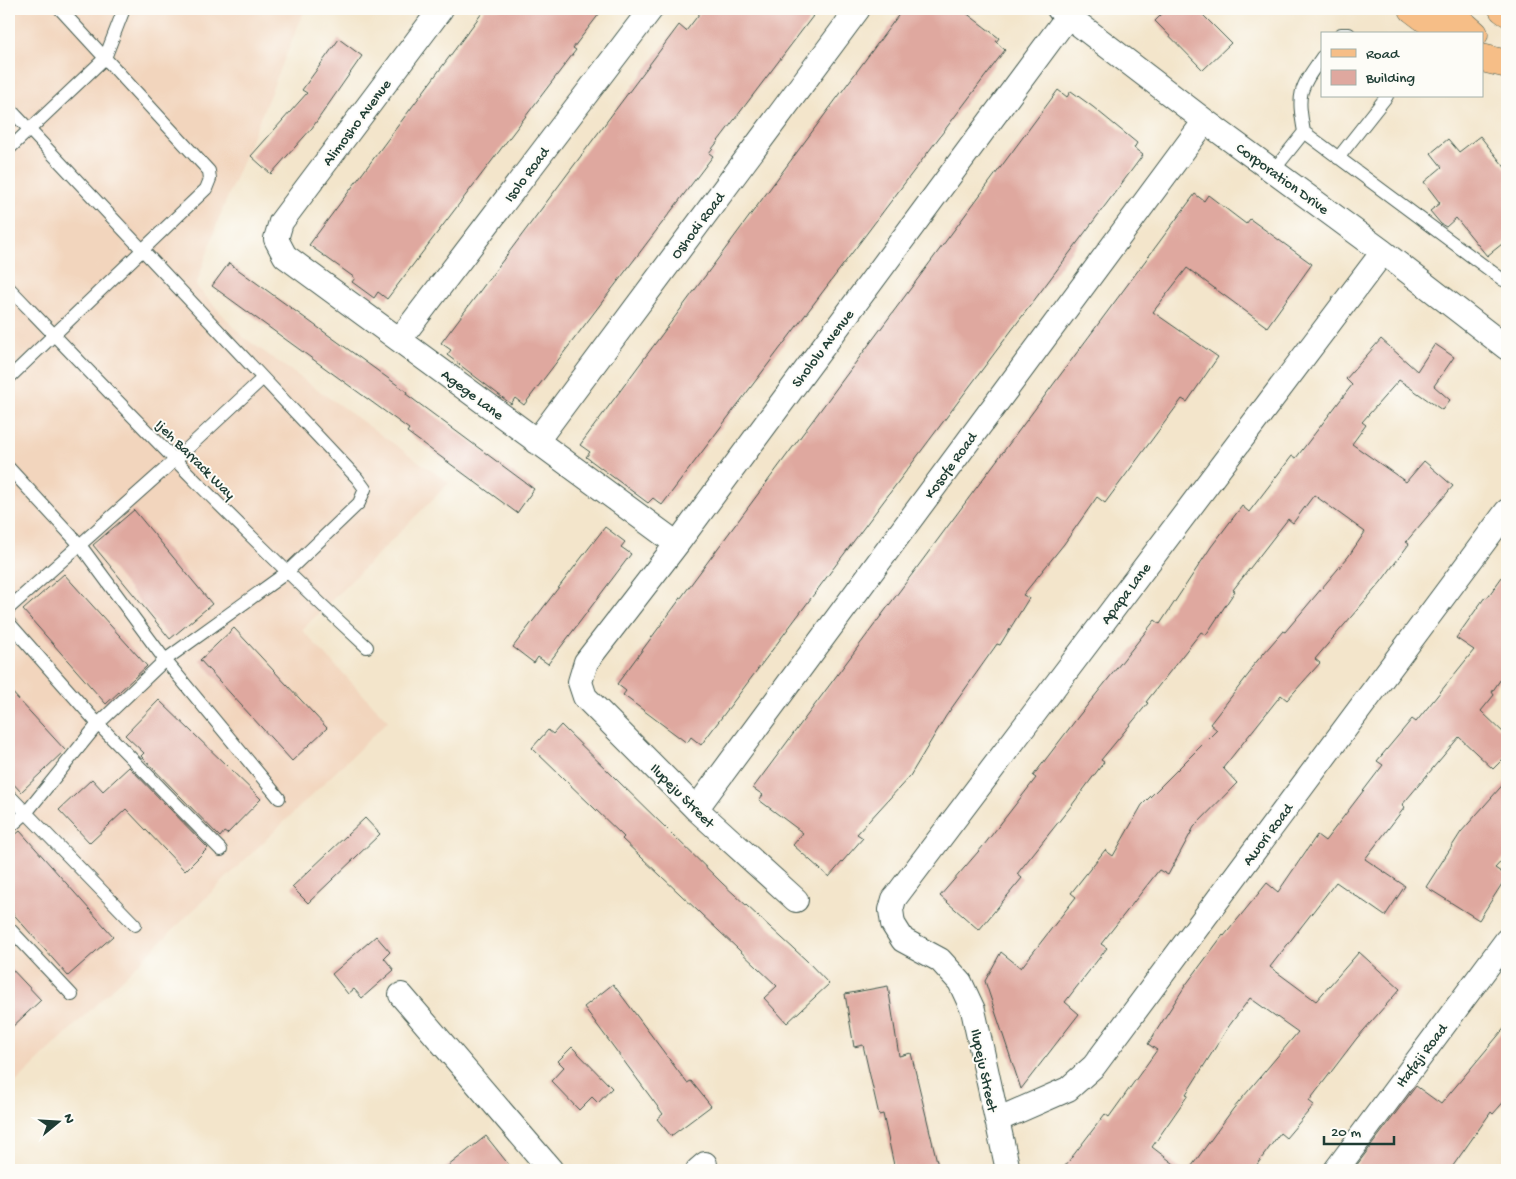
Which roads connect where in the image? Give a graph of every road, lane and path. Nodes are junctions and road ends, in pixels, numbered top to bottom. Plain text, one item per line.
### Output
1 (60, 9) edge
2 (124, 9) edge
3 (441, 9) edge
4 (651, 9) edge
5 (858, 9) edge
6 (1413, 9) edge
7 (1445, 9) edge
8 (1503, 9) edge
9 (1064, 12) edge
10 (1507, 12) edge
11 (1443, 32) edge
12 (1472, 32) edge
13 (1484, 43) edge
14 (105, 58) junction
15 (1321, 58) edge
16 (1484, 58) edge
17 (1507, 63) edge
18 (1385, 98) edge
19 (9, 108) edge
20 (1205, 121) junction
21 (29, 129) junction
22 (1304, 132) junction
23 (9, 149) edge
24 (1338, 158) junction
25 (1273, 171) junction
26 (276, 239) joint
27 (144, 250) junction
28 (1383, 252) junction
29 (1503, 280) dead end
30 (9, 288) edge
31 (54, 335) junction
32 (400, 339) junction
33 (1507, 348) edge
34 (9, 378) edge
35 (263, 378) junction
36 (536, 442) junction
37 (174, 461) junction
38 (9, 468) edge
39 (1507, 511) edge
40 (677, 544) junction
41 (80, 545) junction
42 (286, 573) junction
43 (9, 608) edge
44 (9, 623) edge
45 (367, 648) dead end
46 (165, 660) junction
47 (580, 682) joint
48 (98, 724) junction
49 (9, 795) edge
50 (278, 798) dead end
51 (696, 809) junction
52 (26, 814) junction
53 (9, 828) edge
54 (221, 850) dead end
55 (796, 900) dead end
56 (135, 925) dead end
57 (9, 928) edge
58 (903, 940) joint
59 (1507, 940) edge
60 (72, 994) dead end
61 (401, 995) dead end
62 (996, 1120) junction
63 (551, 1170) edge
64 (1008, 1170) edge
65 (1336, 1170) edge

1 - 14 lane
2 - 14 lane
3 - 26 street, Alimosho Avenue
4 - 32 street, Isolo Road
5 - 36 street, Oshodi Road
6 - 11 main road
7 - 12 main road
8 - 10 main road
9 - 20 street, Corporation Drive
9 - 40 street, Shololu Avenue
13 - 17 main road
14 - 21 lane
14 - 27 lane
15 - 22 lane
16 - 17 main road
18 - 24 lane
19 - 21 lane
20 - 25 street, Corporation Drive
20 - 51 street, Kosofe Road
21 - 23 lane
21 - 27 lane
22 - 24 lane
22 - 25 lane
24 - 29 lane
25 - 28 street, Corporation Drive
26 - 32 street, Agege Lane
27 - 31 lane
27 - 35 lane
28 - 33 street, Corporation Drive
28 - 58 street, Apapa Lane
30 - 31 lane, Ijeh Barrack Way
31 - 34 lane
31 - 37 lane, Ijeh Barrack Way
32 - 36 street, Agege Lane
35 - 37 lane
35 - 42 lane
36 - 40 street, Agege Lane
37 - 41 lane
37 - 42 lane, Ijeh Barrack Way
38 - 41 lane
39 - 62 street, Awori Road
40 - 47 street, Shololu Avenue
41 - 43 lane
41 - 46 lane
42 - 45 lane, Ijeh Barrack Way
42 - 46 lane
44 - 48 lane
46 - 48 lane
46 - 50 lane
47 - 51 street, Ilupeju Street
48 - 52 lane
48 - 54 lane
49 - 52 lane
51 - 55 street, Ilupeju Street
52 - 53 lane
52 - 56 lane
57 - 60 lane
58 - 62 street, Ilupeju Street
59 - 65 street, Itafaji Road
61 - 63 street
62 - 64 street, Ilupeju Street

